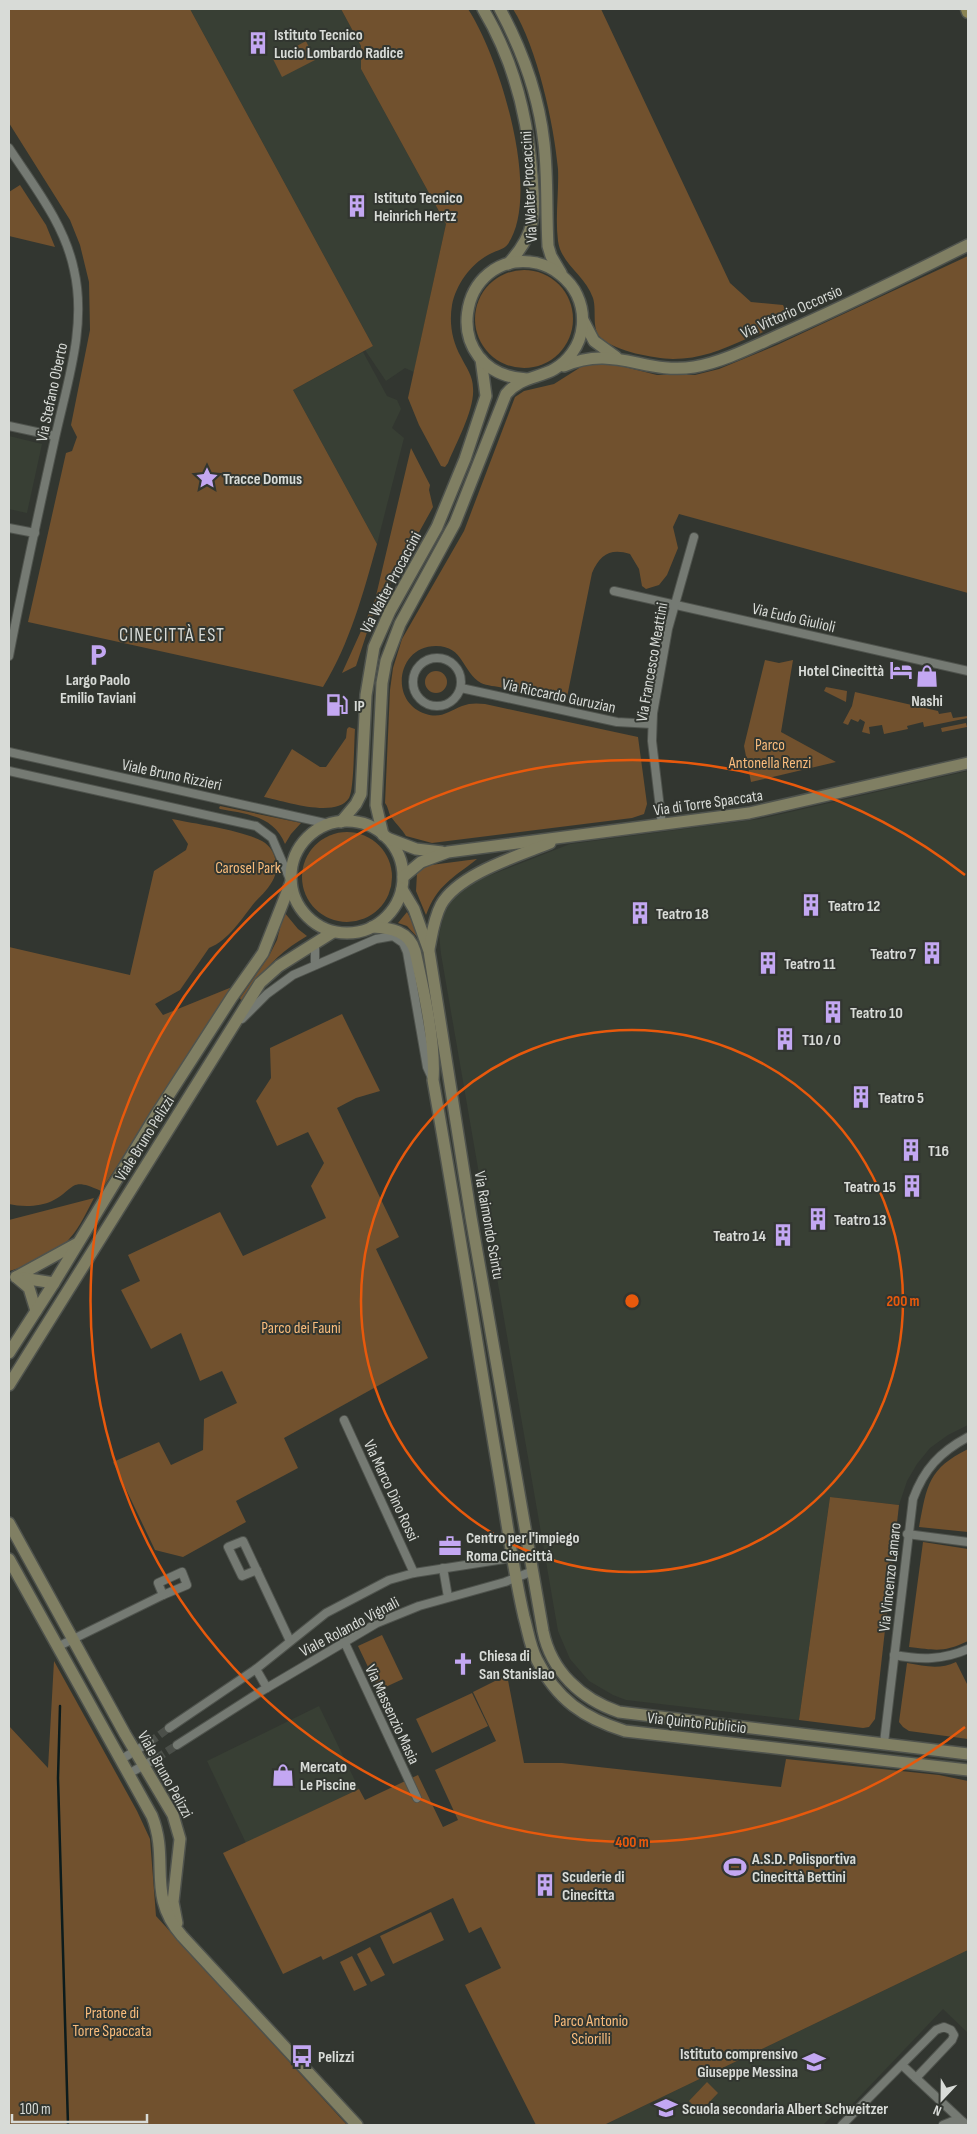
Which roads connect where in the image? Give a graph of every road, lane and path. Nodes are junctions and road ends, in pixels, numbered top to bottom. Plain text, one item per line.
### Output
1 (483, 9) edge
2 (500, 9) edge
3 (9, 148) edge
4 (968, 246) edge
5 (508, 264) junction
6 (563, 276) junction
7 (583, 320) junction
8 (618, 358) junction
9 (481, 359) junction
10 (557, 369) junction
11 (527, 379) junction
12 (9, 426) edge
13 (56, 436) junction
14 (9, 528) edge
15 (34, 534) junction
16 (694, 537) dead end
17 (614, 591) dead end
18 (674, 604) junction
19 (9, 656) edge
20 (968, 670) edge
21 (461, 688) junction
22 (652, 724) junction
23 (9, 752) edge
24 (968, 763) edge
25 (9, 771) edge
26 (340, 822) junction
27 (329, 824) junction
28 (662, 824) junction
29 (384, 836) junction
30 (568, 836) junction
31 (448, 852) junction
32 (291, 882) junction
33 (402, 883) junction
34 (372, 928) junction
35 (333, 932) junction
36 (315, 943) junction
37 (428, 951) junction
38 (315, 965) junction
39 (232, 997) junction
40 (245, 1006) junction
41 (233, 1027) junction
42 (433, 1080) junction
43 (78, 1244) junction
44 (28, 1271) junction
45 (12, 1278) edge
46 (54, 1283) junction
47 (67, 1291) junction
48 (36, 1311) junction
49 (9, 1353) edge
50 (9, 1385) edge
51 (344, 1420) dead end
52 (968, 1437) edge
53 (9, 1523) edge
54 (908, 1534) junction
55 (968, 1542) edge
56 (530, 1555) junction
57 (513, 1558) junction
58 (9, 1559) edge
59 (443, 1568) junction
60 (257, 1570) junction
61 (533, 1571) junction
62 (414, 1573) junction
63 (516, 1576) junction
64 (163, 1595) dead end
65 (448, 1597) junction
66 (73, 1639) junction
67 (290, 1641) junction
68 (344, 1641) junction
69 (57, 1646) junction
70 (968, 1648) edge
71 (894, 1655) junction
72 (256, 1669) junction
73 (267, 1688) junction
74 (169, 1728) tunnel mouth
75 (150, 1742) tunnel mouth
76 (884, 1743) junction
77 (177, 1745) tunnel mouth
78 (135, 1751) junction
79 (968, 1754) edge
80 (157, 1758) tunnel mouth
81 (873, 1758) junction
82 (120, 1760) junction
83 (145, 1766) junction
84 (968, 1770) edge
85 (128, 1774) junction
86 (417, 1798) dead end
87 (182, 1936) junction
88 (902, 2065) junction
89 (916, 2078) junction
90 (964, 2121) edge
91 (357, 2125) edge
92 (842, 2125) edge
93 (943, 2125) edge

1 - 5 street, Via Walter Procaccini
2 - 6 street, Via Walter Procaccini
3 - 13 street, Via Stefano Oberto
4 - 8 street, Via Vittorio Occorsio
5 - 6 street, Via Walter Procaccini
5 - 9 street, Via Walter Procaccini
6 - 7 street, Via Walter Procaccini
7 - 8 street, Via Vittorio Occorsio
7 - 10 street, Via Walter Procaccini
8 - 10 street, Via Vittorio Occorsio
9 - 11 street, Via Walter Procaccini
9 - 26 street, Via Walter Procaccini
10 - 11 street, Via Walter Procaccini
11 - 29 street, Via Walter Procaccini
12 - 13 street
13 - 15 street, Via Stefano Oberto
14 - 15 street
15 - 19 street, Via Stefano Oberto
16 - 18 street, Via Francesco Meattini
17 - 18 street, Via Eudo Giulioli
18 - 20 street, Via Eudo Giulioli
18 - 22 street, Via Francesco Meattini
21 - 21 street
21 - 22 street, Via Riccardo Guruzian
22 - 28 street, Via Francesco Meattini
23 - 27 street, Viale Bruno Rizzieri
24 - 28 street, Via di Torre Spaccata
25 - 32 street, Viale Bruno Rizzieri
26 - 27 street
26 - 29 street
27 - 32 street
28 - 30 street, Via di Torre Spaccata
29 - 31 street, Via di Torre Spaccata
29 - 33 street
30 - 31 street, Via di Torre Spaccata
30 - 37 street
31 - 33 street, Via di Torre Spaccata
32 - 35 street
32 - 39 street, Viale Bruno Pelizzi
33 - 34 street
33 - 37 street, Via Raimondo Scintu
34 - 35 street
34 - 42 street, Via Raimondo Scintu
35 - 36 street, Viale Bruno Pelizzi
36 - 38 street
36 - 40 street, Viale Bruno Pelizzi
37 - 56 street, Via Raimondo Scintu
38 - 41 street, Via Raimondo Scintu
38 - 42 street, Via Raimondo Scintu
39 - 40 street
39 - 43 street, Viale Bruno Pelizzi
40 - 41 street, Viale Bruno Pelizzi
41 - 47 street, Viale Bruno Pelizzi
42 - 57 street, Via Raimondo Scintu
43 - 44 street
43 - 46 street, Viale Bruno Pelizzi
44 - 45 street
44 - 46 street
45 - 46 street
45 - 48 street
46 - 47 street
46 - 48 street, Viale Bruno Pelizzi
47 - 50 street, Viale Bruno Pelizzi
48 - 49 street, Viale Bruno Pelizzi
51 - 62 street, Via Marco Dino Rossi
52 - 54 street, Via Vincenzo Lamaro
53 - 66 street, Viale Bruno Pelizzi
54 - 55 street
54 - 71 street, Via Vincenzo Lamaro
56 - 57 street, Viale Rolando Vignali
56 - 61 street, Via Raimondo Scintu
57 - 59 street, Viale Rolando Vignali
57 - 63 street, Via Raimondo Scintu
58 - 69 street, Viale Bruno Pelizzi
59 - 62 street, Viale Rolando Vignali
59 - 65 street
60 - 60 street
60 - 67 street
61 - 63 street, Viale Rolando Vignali
61 - 76 street, Via Quinto Publicio
62 - 67 street, Viale Rolando Vignali
63 - 65 street, Viale Rolando Vignali
63 - 81 street, Via Quinto Publicio
64 - 66 street
65 - 68 street, Viale Rolando Vignali
66 - 69 street
66 - 78 street, Viale Bruno Pelizzi
67 - 72 street, Viale Rolando Vignali
68 - 73 street, Viale Rolando Vignali
68 - 86 street, Via Massenzio Masia
69 - 82 street, Viale Bruno Pelizzi
70 - 71 street
71 - 76 street, Via Vincenzo Lamaro
72 - 73 street
72 - 74 street, Viale Rolando Vignali
73 - 77 street, Viale Rolando Vignali
75 - 78 street
76 - 79 street, Via Quinto Publicio
76 - 81 street
78 - 82 street
78 - 83 street, Viale Bruno Pelizzi
80 - 83 street
81 - 84 street, Via Quinto Publicio
82 - 85 street, Viale Bruno Pelizzi
83 - 85 street
83 - 87 street, Viale Bruno Pelizzi
85 - 87 street, Viale Bruno Pelizzi
87 - 91 street, Viale Bruno Pelizzi
88 - 89 street
88 - 89 street
88 - 92 street
89 - 90 street
90 - 93 street

